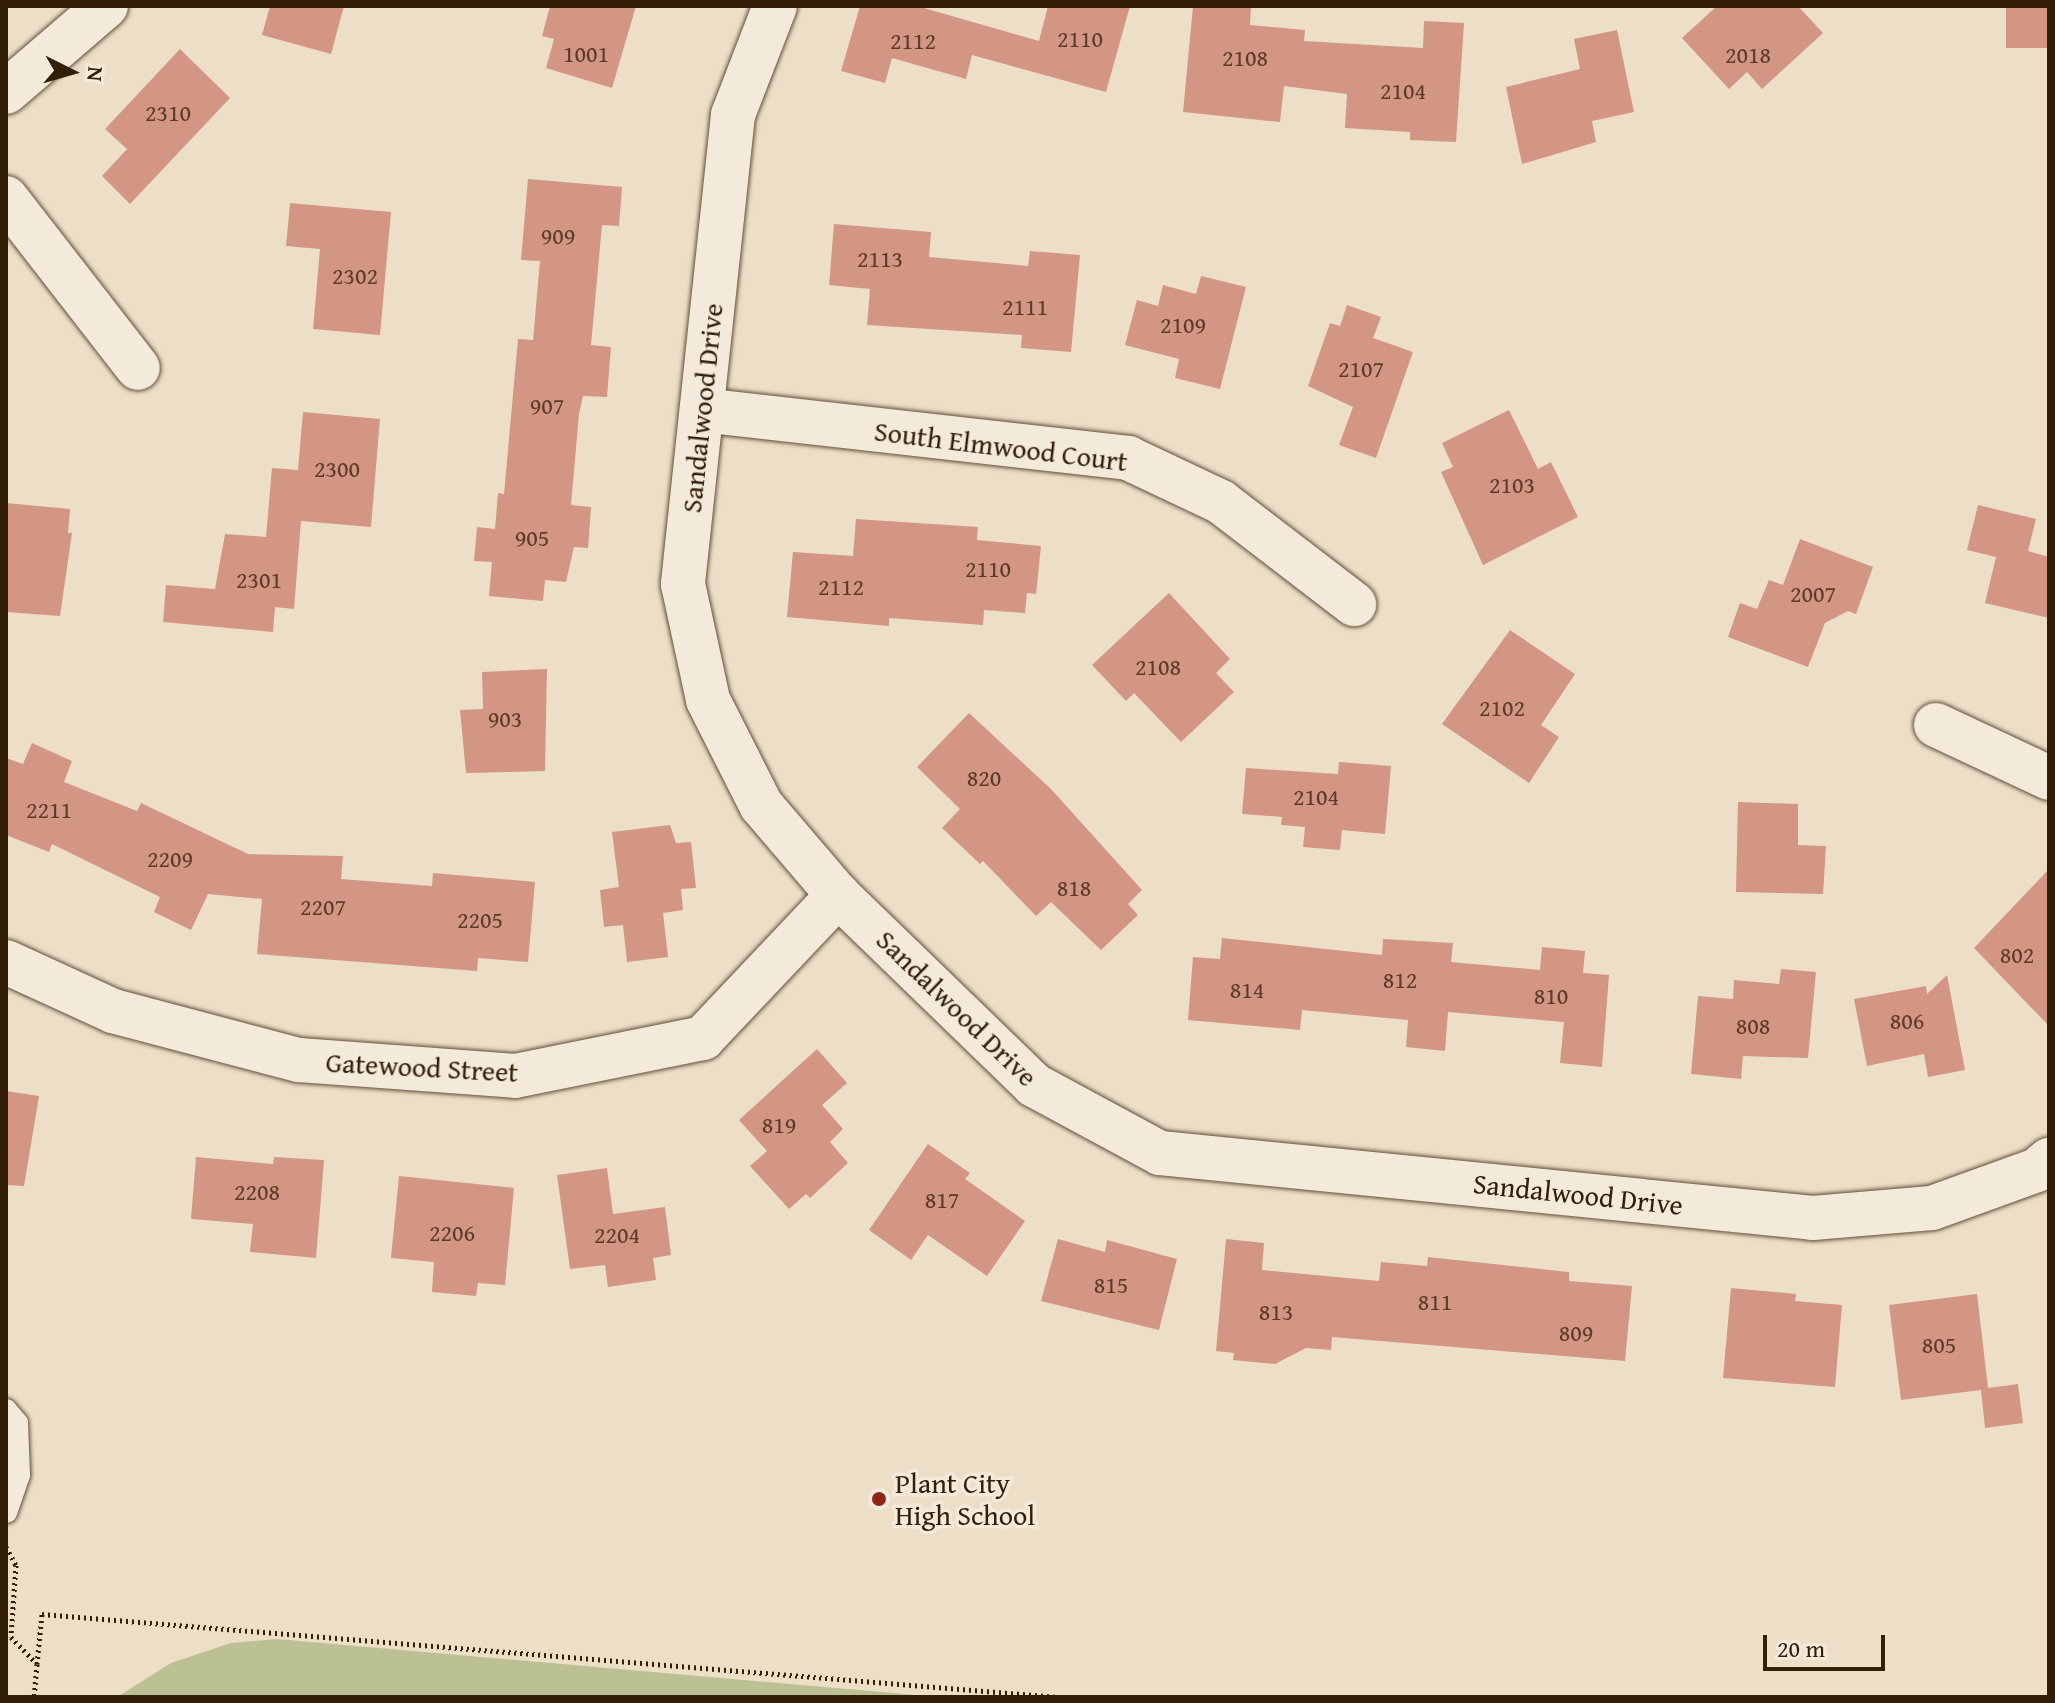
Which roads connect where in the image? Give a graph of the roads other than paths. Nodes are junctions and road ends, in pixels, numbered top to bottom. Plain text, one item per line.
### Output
1 (106, 6) edge
2 (775, 6) edge
3 (6, 92) edge
4 (6, 198) edge
5 (138, 368) dead end
6 (702, 410) junction
7 (1354, 604) dead end
8 (1936, 725) dead end
9 (2049, 778) edge
10 (838, 895) junction
11 (6, 962) edge
12 (2049, 1160) edge
13 (6, 1410) edge
14 (6, 1512) edge

1 - 3 street
2 - 6 street, Sandalwood Drive
4 - 5 street
6 - 7 street, South Elmwood Court
6 - 10 street, Sandalwood Drive
8 - 9 street
10 - 11 street, Gatewood Street
10 - 12 street, Sandalwood Drive
13 - 14 lane

